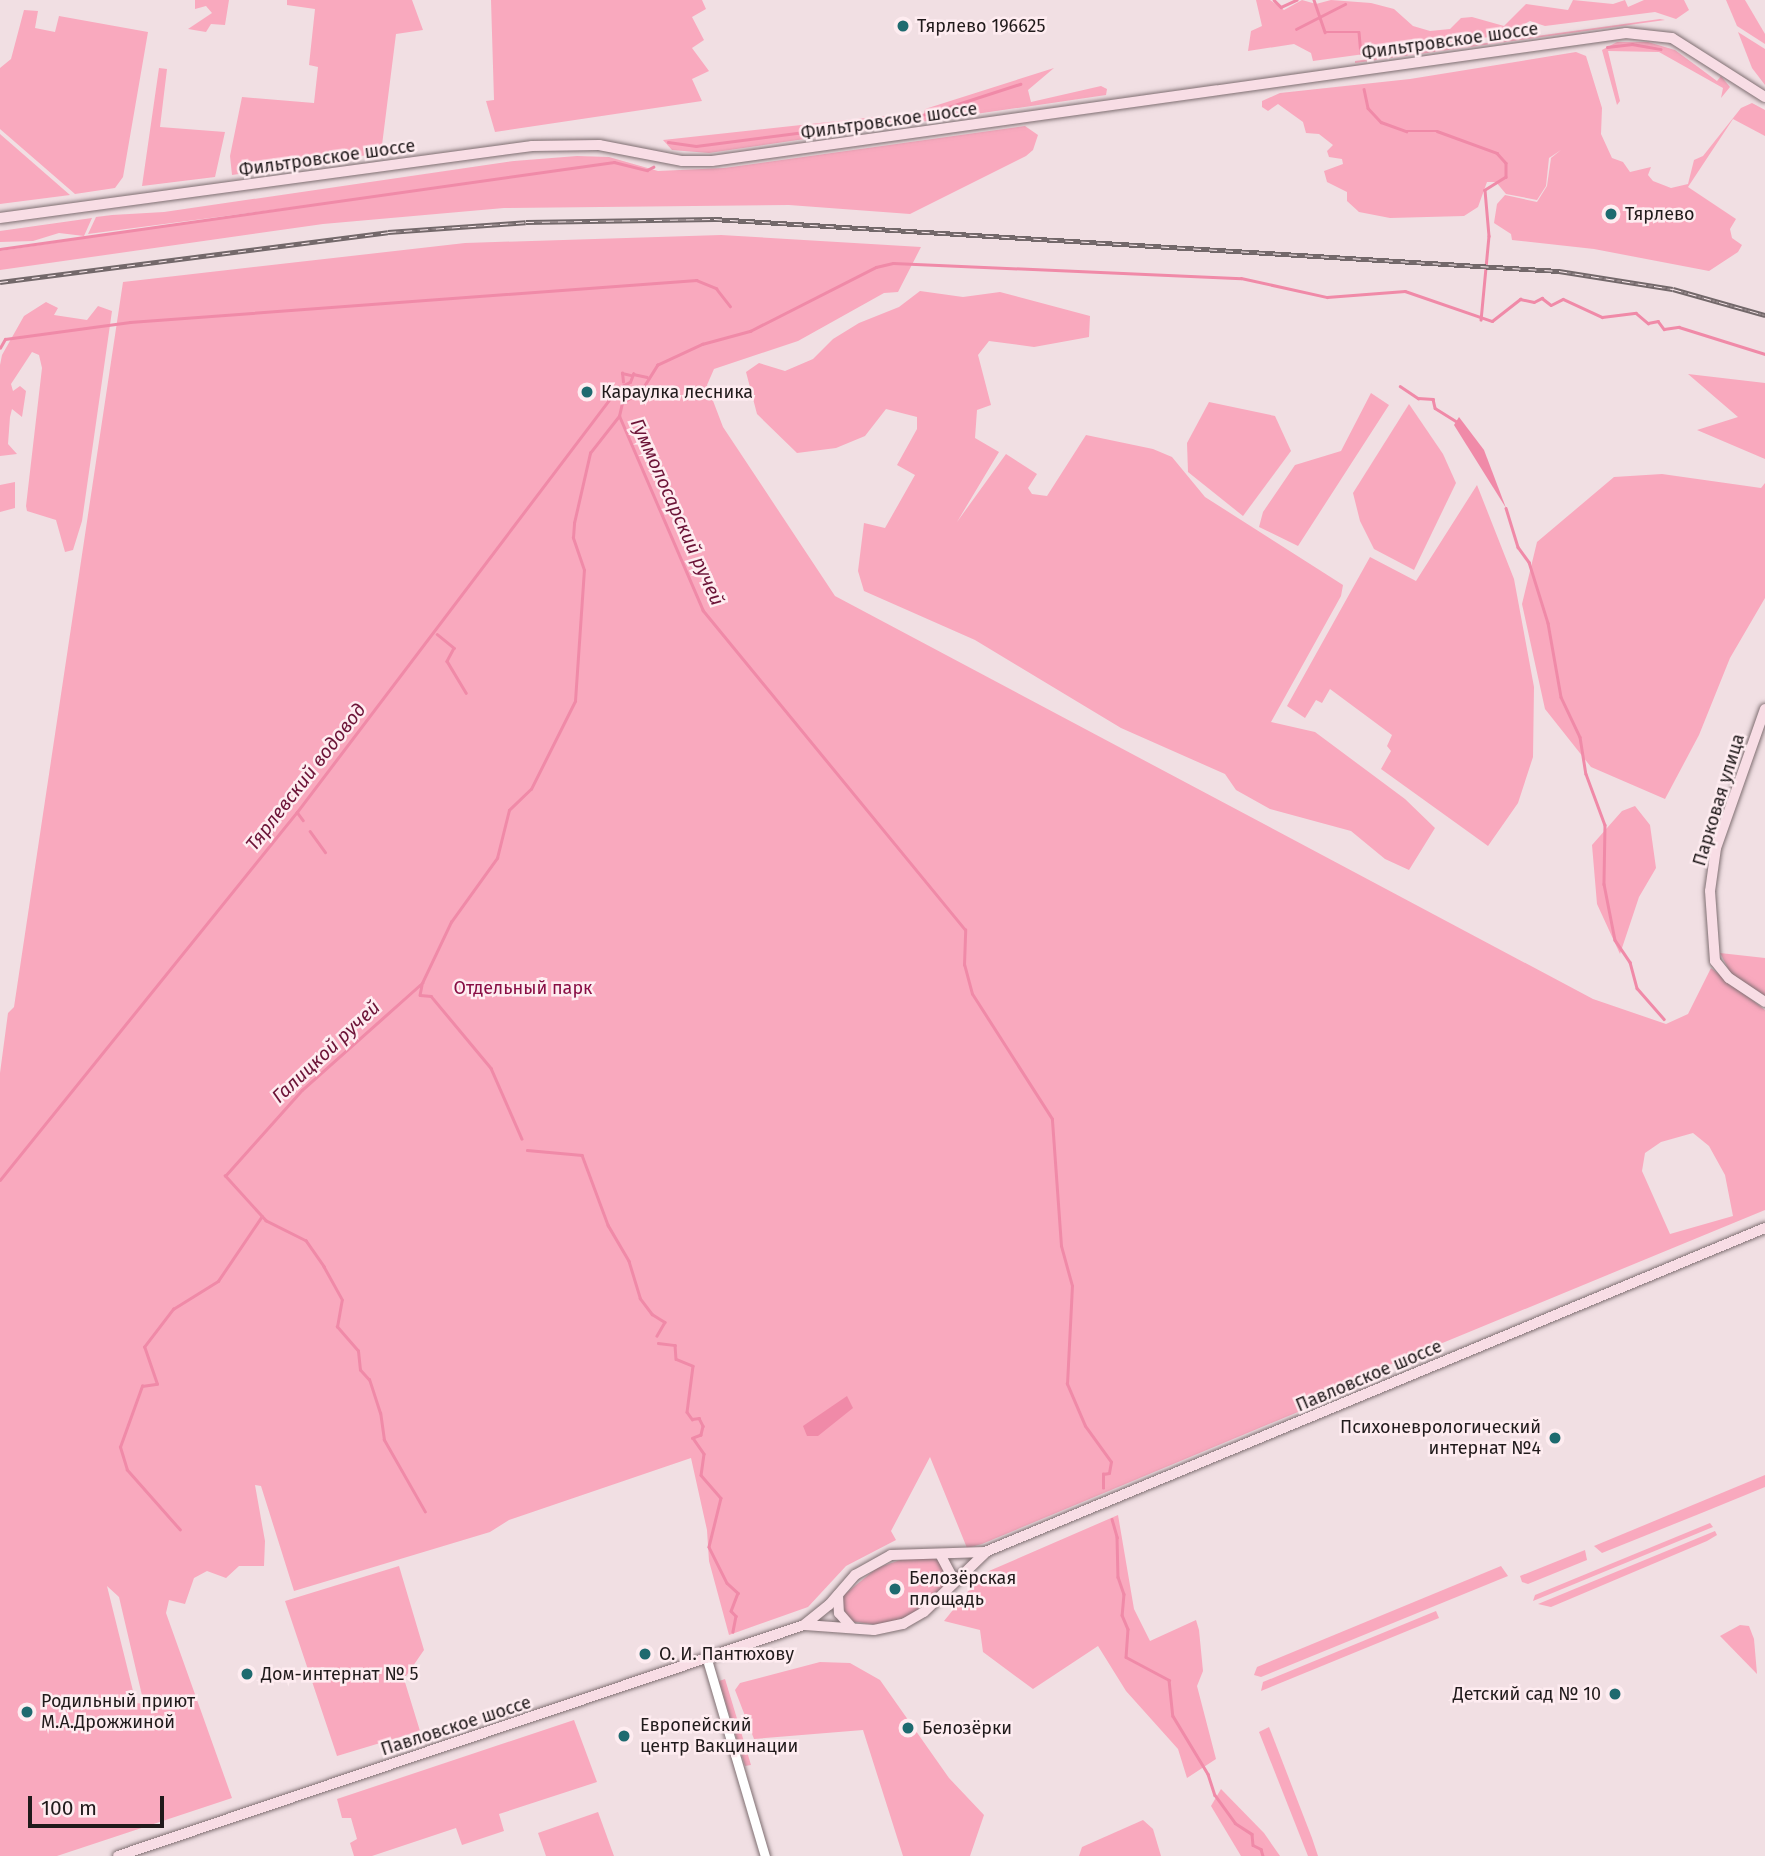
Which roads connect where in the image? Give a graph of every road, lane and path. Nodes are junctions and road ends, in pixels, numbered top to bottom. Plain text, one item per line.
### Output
1 (1765, 97) edge
2 (0, 218) edge
3 (1765, 709) edge
4 (1765, 1002) edge
5 (1765, 1228) edge
6 (985, 1552) junction
7 (940, 1553) junction
8 (954, 1580) junction
9 (838, 1594) junction
10 (804, 1625) junction
11 (851, 1627) junction
12 (706, 1656) junction
13 (118, 1856) edge
14 (765, 1856) edge

1 - 2 main road, Фильтровское шоссе
3 - 4 main road, Парковая улица
5 - 6 main road, Павловское шоссе
6 - 7 main road, Павловское шоссе
6 - 8 main road, Павловское шоссе
7 - 8 main road
7 - 9 main road
8 - 11 main road
9 - 10 main road, Павловское шоссе
9 - 11 main road
10 - 11 main road, Павловское шоссе
10 - 12 main road, Павловское шоссе
12 - 13 main road, Павловское шоссе
12 - 14 street

